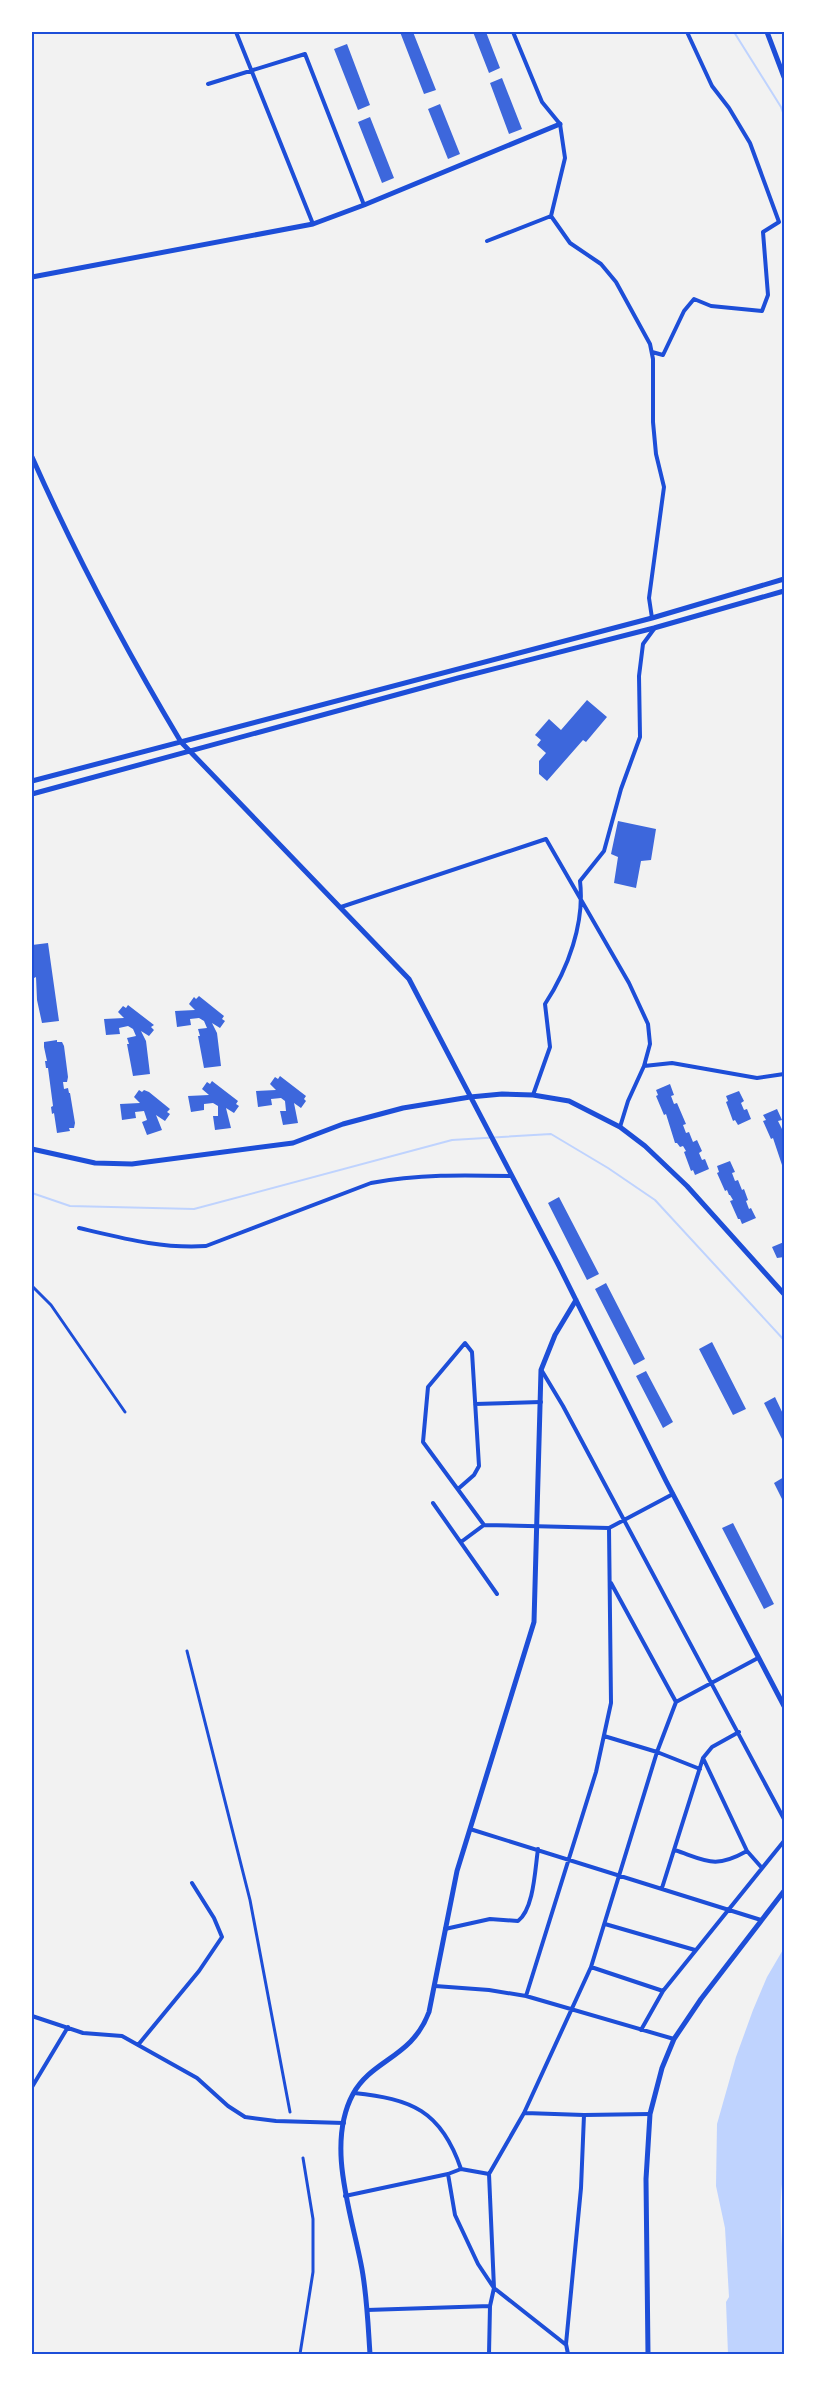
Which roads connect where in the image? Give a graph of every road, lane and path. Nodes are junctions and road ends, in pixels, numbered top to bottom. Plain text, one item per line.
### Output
1 (236, 32) edge
2 (513, 32) edge
3 (687, 32) edge
4 (767, 32) edge
5 (252, 70) junction
6 (784, 77) edge
7 (208, 84) dead end
8 (560, 124) junction
9 (364, 205) junction
10 (551, 216) junction
11 (313, 224) junction
12 (487, 241) dead end
13 (32, 278) edge
14 (652, 352) junction
15 (32, 457) edge
16 (784, 579) edge
17 (784, 591) edge
18 (652, 618) junction
19 (654, 628) junction
20 (181, 742) junction
21 (190, 752) junction
22 (32, 782) edge
23 (32, 794) edge
24 (582, 898) junction
25 (341, 907) junction
26 (644, 1066) junction
27 (784, 1074) edge
28 (532, 1095) junction
29 (470, 1097) junction
30 (620, 1127) junction
31 (32, 1149) edge
32 (512, 1176) junction
33 (79, 1228) dead end
34 (32, 1286) edge
35 (784, 1294) edge
36 (576, 1300) junction
37 (541, 1370) junction
38 (541, 1402) junction
39 (475, 1404) junction
40 (125, 1412) dead end
41 (458, 1489) junction
42 (673, 1494) junction
43 (433, 1503) dead end
44 (624, 1520) junction
45 (484, 1525) junction
46 (537, 1528) junction
47 (609, 1528) junction
48 (461, 1542) junction
49 (610, 1582) junction
50 (496, 1594) dead end
51 (187, 1651) dead end
52 (758, 1658) junction
53 (712, 1682) junction
54 (676, 1702) junction
55 (784, 1706) edge
56 (739, 1732) junction
57 (604, 1736) junction
58 (657, 1752) junction
59 (703, 1758) junction
60 (700, 1769) junction
61 (784, 1819) edge
62 (469, 1829) junction
63 (784, 1841) edge
64 (538, 1849) junction
65 (675, 1850) junction
66 (747, 1851) junction
67 (569, 1859) junction
68 (762, 1868) junction
69 (620, 1875) junction
70 (192, 1883) dead end
71 (662, 1888) junction
72 (784, 1891) edge
73 (728, 1909) junction
74 (761, 1920) junction
75 (605, 1924) junction
76 (444, 1929) junction
77 (694, 1950) junction
78 (591, 1967) junction
79 (435, 1986) junction
80 (663, 1991) junction
81 (526, 1996) junction
82 (571, 2011) junction
83 (32, 2016) edge
84 (68, 2027) junction
85 (641, 2030) junction
86 (674, 2039) junction
87 (138, 2045) junction
88 (32, 2087) edge
89 (354, 2093) junction
90 (290, 2112) dead end
91 (524, 2113) junction
92 (650, 2114) junction
93 (584, 2115) junction
94 (344, 2123) junction
95 (303, 2158) dead end
96 (461, 2169) junction
97 (448, 2174) junction
98 (489, 2174) junction
99 (345, 2196) junction
100 (494, 2288) junction
101 (490, 2306) junction
102 (366, 2310) junction
103 (566, 2344) junction
104 (300, 2355) edge
105 (370, 2355) edge
106 (489, 2355) edge
107 (568, 2355) edge
108 (648, 2355) edge

1 - 5 street
2 - 8 street
3 - 14 street
4 - 6 street
5 - 7 street
5 - 9 street
5 - 11 street
8 - 9 street
8 - 10 street
9 - 11 street
10 - 12 street
10 - 14 street
11 - 13 street
14 - 18 street
15 - 20 street
16 - 18 street
17 - 19 street
18 - 19 street
18 - 20 street
19 - 21 street
19 - 24 street
20 - 21 street
20 - 22 street
21 - 23 street
21 - 25 street
24 - 25 street
24 - 26 street
24 - 28 street
25 - 29 street
26 - 27 street
26 - 30 street
28 - 29 street
28 - 30 street
29 - 31 street
29 - 32 street
30 - 35 street
32 - 33 street
32 - 36 street
34 - 40 street
36 - 37 street
36 - 42 street
37 - 38 street
37 - 44 street
38 - 39 street
38 - 46 street
39 - 41 street
39 - 41 street
41 - 45 street
42 - 44 street
42 - 52 street
43 - 48 street
44 - 47 street
44 - 53 street
45 - 46 street
45 - 48 street
46 - 47 street
46 - 62 street
47 - 49 street
48 - 50 street
49 - 54 street
49 - 57 street
51 - 90 street
52 - 53 street
52 - 55 street
53 - 54 street
53 - 56 street
54 - 58 street
56 - 59 street
56 - 61 street
57 - 58 street
57 - 67 street
58 - 60 street
58 - 69 street
59 - 60 street
59 - 66 street
60 - 65 street
62 - 64 street
62 - 76 street
63 - 68 street
64 - 67 street
64 - 76 street
65 - 66 street
65 - 71 street
66 - 68 street
67 - 69 street
67 - 81 street
68 - 73 street
69 - 71 street
69 - 75 street
70 - 87 street
71 - 73 street
72 - 74 street
73 - 74 street
73 - 77 street
74 - 86 street
75 - 77 street
75 - 78 street
76 - 79 street
77 - 80 street
78 - 80 street
78 - 82 street
79 - 81 street
79 - 89 street
80 - 85 street
81 - 82 street
82 - 85 street
82 - 91 street
83 - 84 street
84 - 87 street
84 - 88 street
85 - 86 street
86 - 92 street
87 - 94 street
89 - 94 street
89 - 96 street
91 - 93 street
91 - 98 street
92 - 93 street
92 - 108 street
93 - 103 street
94 - 99 street
95 - 104 street
96 - 97 street
96 - 98 street
97 - 99 street
97 - 100 street
98 - 100 street
99 - 102 street
100 - 101 street
100 - 103 street
101 - 102 street
101 - 106 street
102 - 105 street
103 - 107 street

